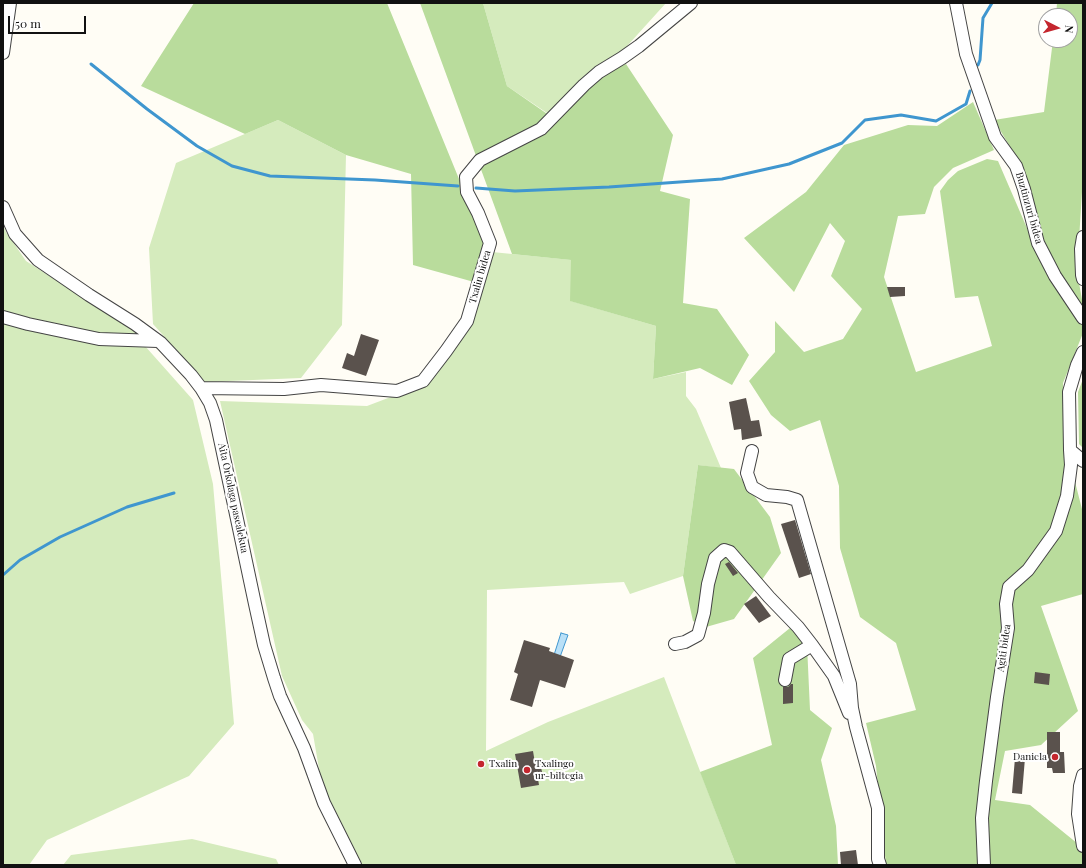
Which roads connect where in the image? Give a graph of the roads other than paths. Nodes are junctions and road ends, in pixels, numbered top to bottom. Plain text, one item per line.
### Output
1 (10, 3) edge
2 (691, 3) edge
3 (956, 3) edge
4 (3, 53) edge
5 (3, 207) edge
6 (1083, 237) edge
7 (1083, 279) edge
8 (3, 317) edge
9 (1083, 318) edge
10 (158, 341) junction
11 (1083, 352) edge
12 (202, 388) junction
13 (1070, 450) junction
14 (752, 451) dead end
15 (1083, 461) edge
16 (675, 644) dead end
17 (812, 645) junction
18 (785, 680) dead end
19 (856, 726) junction
20 (1083, 775) edge
21 (1083, 846) edge
22 (356, 865) edge
23 (880, 865) edge
24 (984, 865) edge

1 - 4 street
2 - 12 street, Txalin bidea
3 - 9 street, Buztinzuri bidea
5 - 10 street, Aita Orkolaga pasealekua
6 - 7 street
8 - 10 street
10 - 12 street, Aita Orkolaga pasealekua
11 - 13 street, Agiti bidea
12 - 22 street, Aita Orkolaga pasealekua
13 - 15 street
13 - 24 street, Agiti bidea
14 - 19 street
16 - 17 street
17 - 18 street
17 - 19 street
19 - 23 street
20 - 21 street

